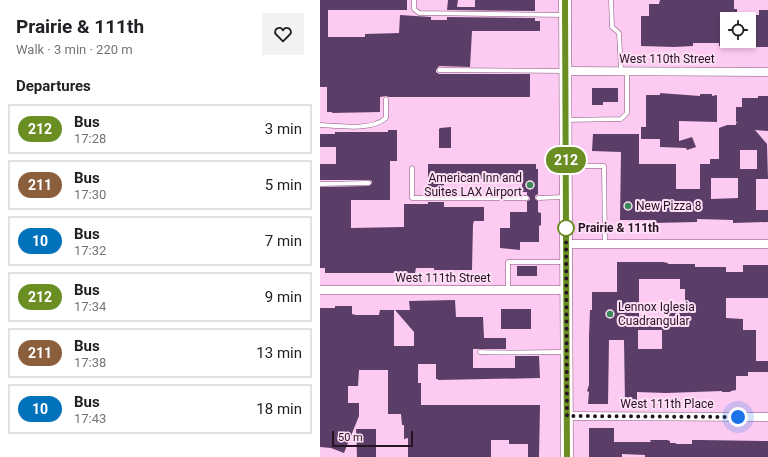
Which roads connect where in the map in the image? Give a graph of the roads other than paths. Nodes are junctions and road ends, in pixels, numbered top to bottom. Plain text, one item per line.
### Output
1 (414, 0) edge
2 (565, 0) edge
3 (611, 0) edge
4 (565, 15) junction
5 (439, 70) dead end
6 (566, 71) junction
7 (624, 71) junction
8 (768, 72) edge
9 (386, 99) dead end
10 (566, 120) junction
11 (320, 125) edge
12 (566, 166) junction
13 (412, 168) dead end
14 (369, 183) dead end
15 (320, 184) edge
16 (566, 197) junction
17 (527, 198) dead end
18 (538, 198) dead end
19 (566, 244) junction
20 (605, 244) junction
21 (768, 244) edge
22 (566, 262) junction
23 (320, 290) edge
24 (508, 290) junction
25 (567, 290) junction
26 (480, 352) dead end
27 (567, 352) junction
28 (567, 416) junction
29 (768, 417) edge
30 (567, 457) edge

1 - 4 lane
2 - 4 main road
3 - 7 lane
4 - 6 main road
5 - 6 lane
6 - 7 street, West 110th Street
6 - 10 main road
7 - 8 street, West 110th Street
7 - 10 lane
9 - 11 lane
10 - 12 main road
12 - 16 main road
12 - 20 lane
13 - 17 lane
14 - 15 lane
16 - 18 lane
16 - 19 main road
19 - 20 street
19 - 22 main road
20 - 21 street
22 - 24 lane
22 - 25 main road
23 - 24 street, West 111th Street
24 - 25 street, West 111th Street
25 - 27 main road
26 - 27 lane
27 - 28 main road
28 - 29 street, West 111th Place
28 - 30 main road

